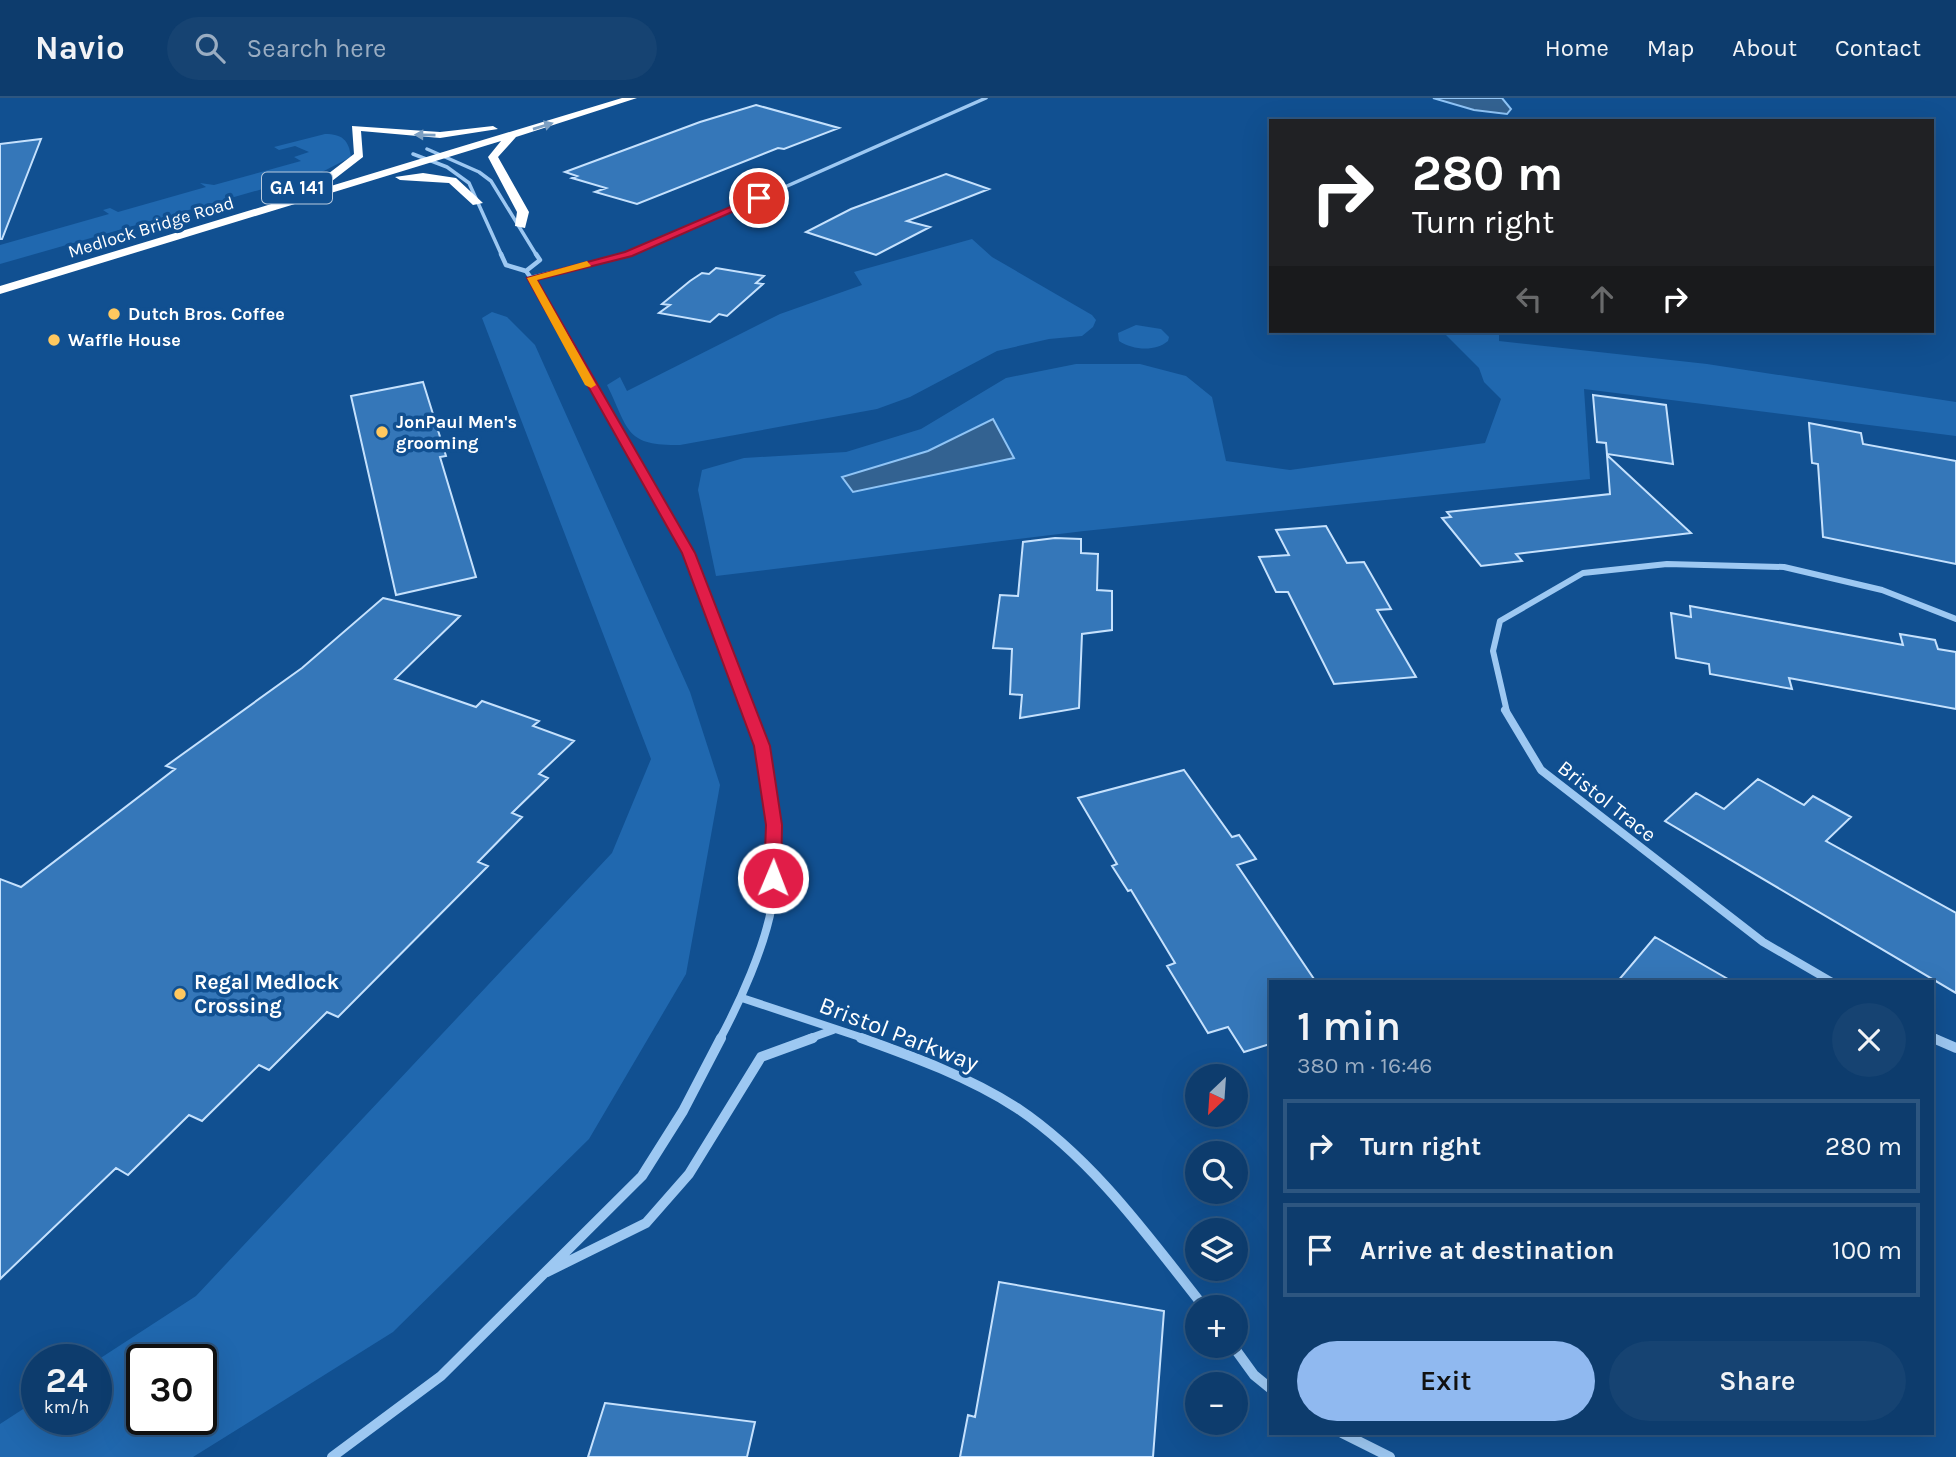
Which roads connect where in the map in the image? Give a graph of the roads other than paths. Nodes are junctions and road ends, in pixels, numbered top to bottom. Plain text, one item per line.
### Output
1 (593, 98) edge
2 (632, 98) edge
3 (986, 98) edge
4 (493, 129) junction
5 (511, 136) junction
6 (433, 156) junction
7 (328, 179) junction
8 (353, 184) junction
9 (477, 204) junction
10 (521, 226) junction
11 (79, 253) dead end
12 (529, 275) junction
13 (0, 290) edge
14 (1956, 619) edge
15 (1829, 980) edge
16 (742, 998) junction
17 (834, 1030) junction
18 (1934, 1038) edge
19 (1956, 1048) edge
20 (540, 1275) junction
21 (1194, 1295) edge
22 (1242, 1358) edge
23 (1269, 1387) edge
24 (1346, 1435) edge
25 (331, 1457) edge
26 (1391, 1457) edge

1 - 4 highway, Medlock Bridge Road / GA 141
5 -> 2 highway, Medlock Bridge Road / GA 141
3 - 12 street
4 - 6 highway, Medlock Bridge Road / GA 141
4 -> 7 highway
5 - 6 highway, Medlock Bridge Road / GA 141
5 - 10 highway
6 - 7 highway, Medlock Bridge Road / GA 141
6 - 8 highway, Medlock Bridge Road / GA 141
6 - 9 street
6 - 10 street
7 - 11 highway, Medlock Bridge Road / GA 141
8 - 9 highway
8 - 13 highway, Medlock Bridge Road / GA 141
9 - 12 street
10 - 12 street
12 - 16 street
14 - 15 street, Bristol Trace
16 - 17 street, Bristol Parkway
16 - 20 street
17 - 20 street
17 - 21 street, Bristol Parkway
18 - 19 street
20 - 25 street
22 - 23 street
24 - 26 street

